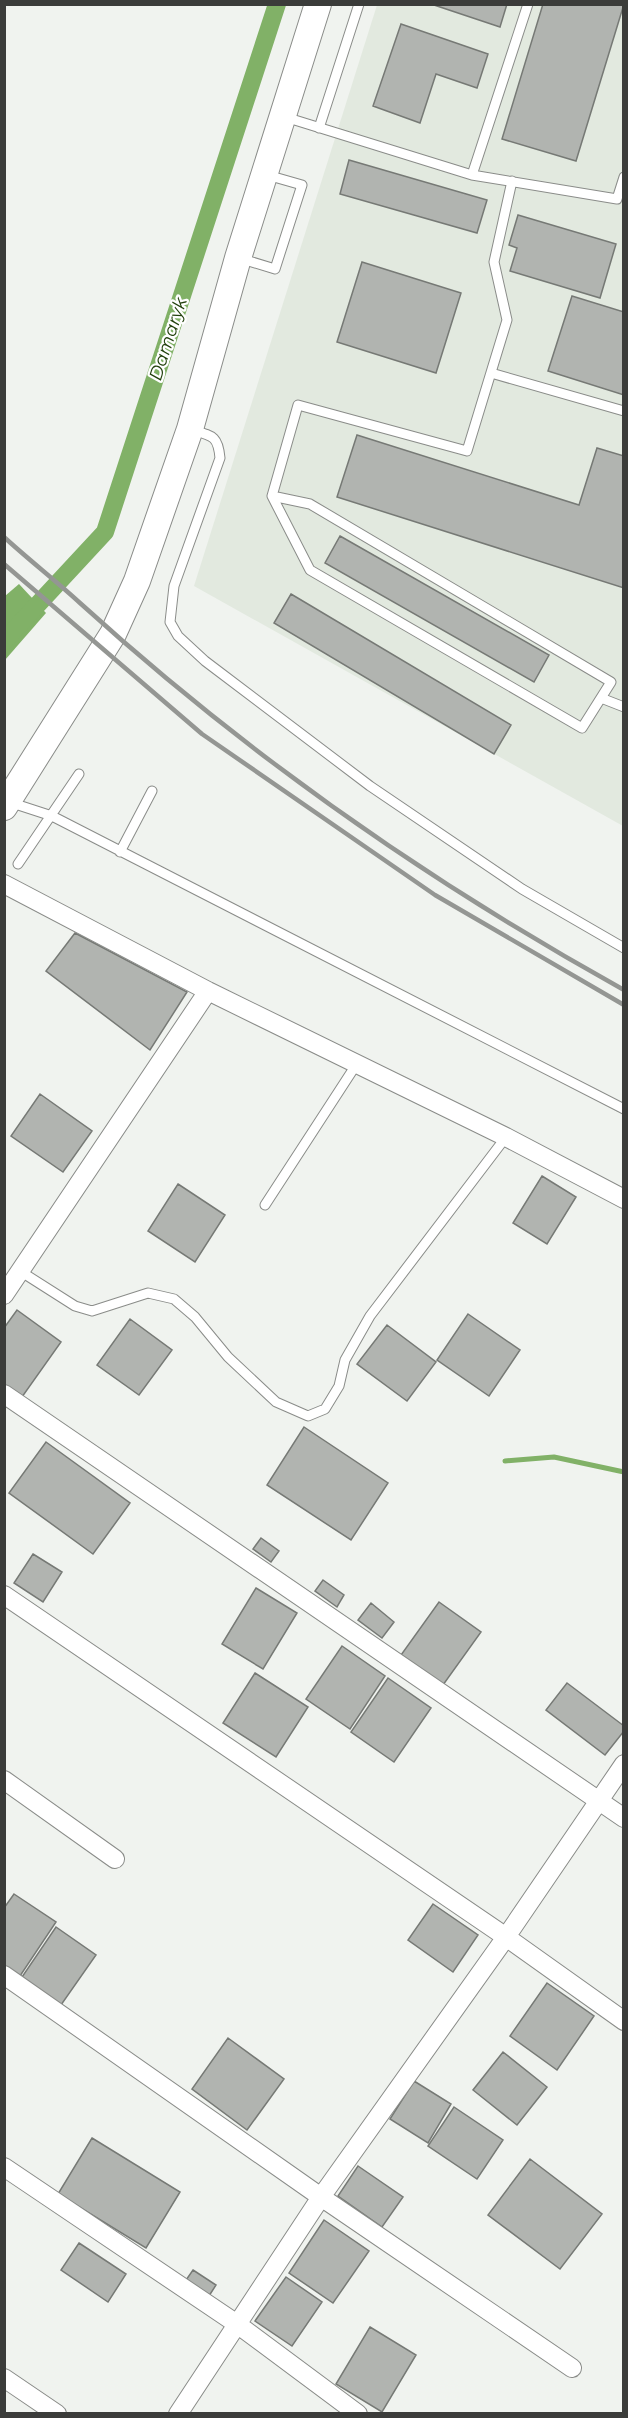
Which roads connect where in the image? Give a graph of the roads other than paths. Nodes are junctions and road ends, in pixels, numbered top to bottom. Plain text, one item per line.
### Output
1 (318, 4) edge
2 (359, 4) edge
3 (528, 4) edge
4 (283, 116) junction
5 (319, 128) junction
6 (264, 174) junction
7 (472, 175) junction
8 (624, 177) edge
9 (512, 181) junction
10 (238, 258) junction
11 (491, 373) junction
12 (624, 411) edge
13 (190, 429) junction
14 (272, 496) junction
15 (601, 698) junction
16 (624, 707) edge
17 (79, 774) dead end
18 (152, 791) dead end
19 (7, 805) edge
20 (52, 816) junction
21 (120, 852) junction
22 (18, 864) dead end
23 (4, 884) edge
24 (624, 948) edge
25 (208, 991) junction
26 (356, 1065) junction
27 (624, 1109) edge
28 (506, 1137) junction
29 (624, 1199) edge
30 (265, 1205) dead end
31 (20, 1271) junction
32 (4, 1295) edge
33 (4, 1394) edge
34 (4, 1595) edge
35 (624, 1764) edge
36 (4, 1780) edge
37 (598, 1800) junction
38 (624, 1818) edge
39 (115, 1859) dead end
40 (506, 1937) junction
41 (4, 1975) edge
42 (624, 2021) edge
43 (4, 2167) edge
44 (321, 2197) junction
45 (237, 2324) junction
46 (572, 2368) dead end
47 (4, 2378) edge
48 (57, 2414) edge
49 (178, 2414) edge
50 (358, 2414) edge

1 - 4 main road
2 - 5 lane
3 - 7 lane
4 - 5 lane
4 - 6 main road
5 - 7 lane
6 - 10 main road
6 - 10 lane
7 - 9 lane
8 - 9 lane
9 - 11 lane
10 - 13 main road
11 - 12 lane
11 - 14 lane
13 - 19 main road
13 - 24 lane
14 - 15 lane
14 - 15 lane
15 - 16 lane
17 - 20 lane
18 - 21 lane
19 - 20 lane
20 - 21 lane
20 - 22 lane
21 - 27 lane
23 - 25 street
25 - 26 street
25 - 31 street
26 - 28 street
26 - 30 lane
28 - 29 street
28 - 31 lane
31 - 32 street
33 - 37 street
34 - 40 street
35 - 37 street
36 - 39 street
37 - 38 street
37 - 40 street
40 - 42 street
40 - 44 street
41 - 44 street
43 - 45 street
44 - 45 street
44 - 46 street
45 - 49 street
45 - 50 street
47 - 48 street

